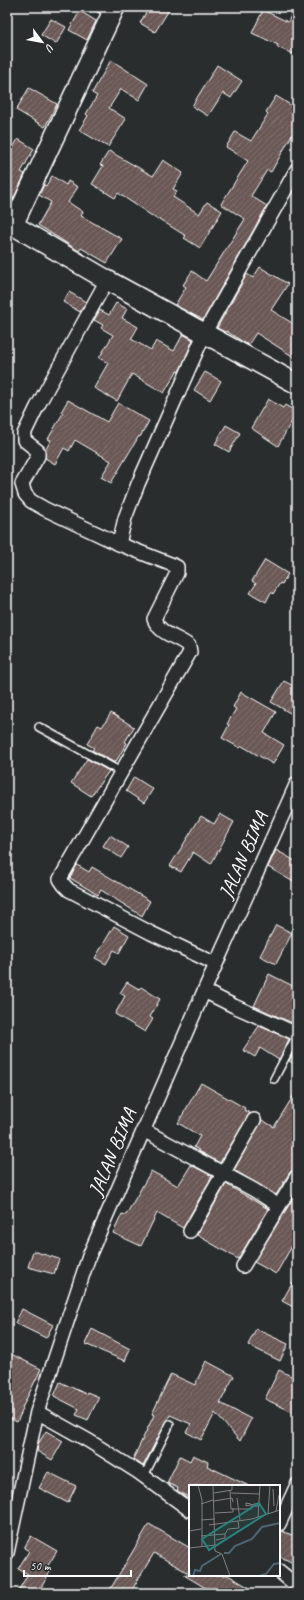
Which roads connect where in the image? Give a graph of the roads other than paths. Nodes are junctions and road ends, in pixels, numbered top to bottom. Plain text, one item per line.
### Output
1 (108, 10) edge
2 (297, 169) edge
3 (10, 221) edge
4 (107, 280) junction
5 (205, 332) junction
6 (297, 384) edge
7 (119, 544) junction
8 (39, 727) dead end
9 (121, 772) junction
10 (297, 783) edge
11 (216, 964) junction
12 (204, 991) junction
13 (297, 1035) edge
14 (274, 1079) dead end
15 (254, 1120) dead end
16 (143, 1130) junction
17 (223, 1174) junction
18 (297, 1176) edge
19 (279, 1206) junction
20 (190, 1231) dead end
21 (243, 1266) dead end
22 (37, 1412) junction
23 (170, 1424) dead end
24 (144, 1476) junction
25 (297, 1485) edge
26 (189, 1509) edge
27 (280, 1522) edge
28 (7, 1553) edge
29 (280, 1572) edge
30 (297, 1586) edge

1 - 3 street
2 - 5 street
3 - 4 street
4 - 5 street
4 - 7 street
5 - 6 street
5 - 7 street
7 - 9 street
8 - 9 lane
9 - 11 street
10 - 11 street, JALAN BIMA
11 - 12 street, JALAN BIMA
12 - 13 street
12 - 16 street, JALAN BIMA
13 - 14 lane
15 - 17 street
16 - 17 street
16 - 22 street, JALAN BIMA
17 - 19 street
17 - 20 street
18 - 19 street
19 - 21 street
22 - 24 street
22 - 28 street, JALAN BIMA
23 - 24 lane
24 - 26 street
25 - 27 street
29 - 30 street

